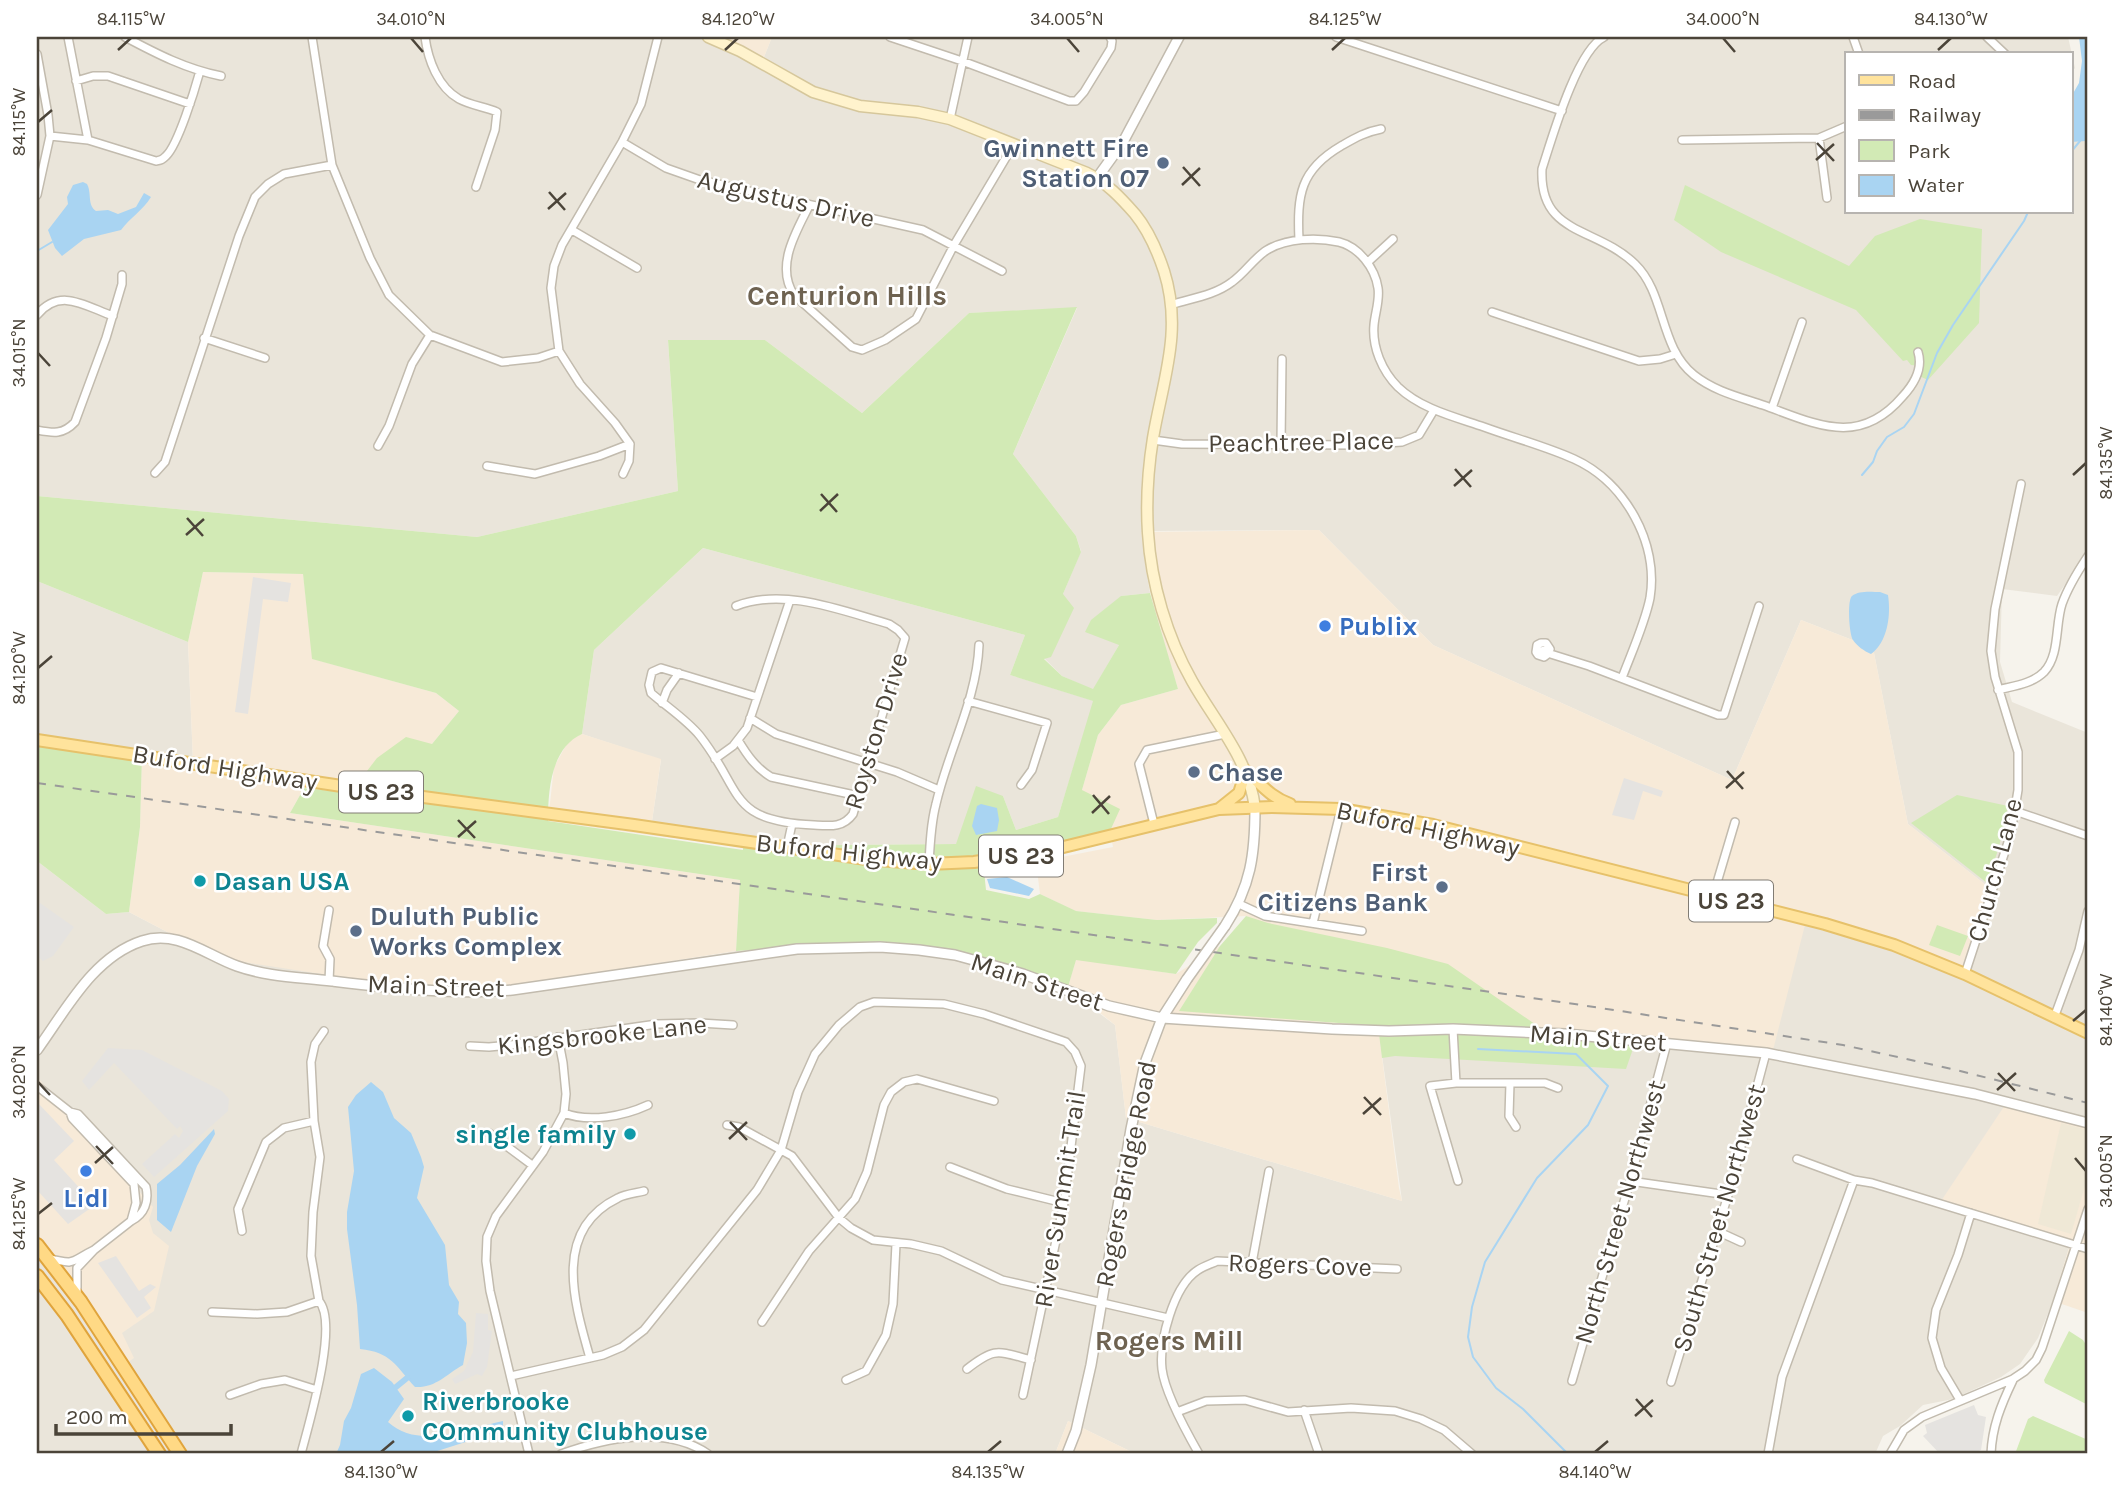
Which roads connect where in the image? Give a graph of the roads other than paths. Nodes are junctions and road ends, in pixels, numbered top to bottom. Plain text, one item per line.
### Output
1 (68, 37) edge
2 (124, 37) edge
3 (312, 37) edge
4 (425, 37) edge
5 (658, 37) edge
6 (709, 37) edge
7 (890, 37) edge
8 (968, 37) edge
9 (1110, 37) edge
10 (1179, 37) edge
11 (1336, 37) edge
12 (1604, 37) edge
13 (1987, 37) edge
14 (2002, 52) edge
15 (37, 54) edge
16 (962, 61) junction
17 (200, 71) junction
18 (221, 75) dead end
19 (76, 81) junction
20 (190, 104) junction
21 (1562, 111) junction
22 (950, 119) junction
23 (1845, 127) edge
24 (1381, 129) dead end
25 (50, 136) junction
26 (1819, 138) junction
27 (88, 140) junction
28 (1682, 140) dead end
29 (622, 142) junction
30 (1014, 144) junction
31 (332, 165) junction
32 (1097, 178) junction
33 (476, 187) dead end
34 (37, 195) edge
35 (1827, 198) dead end
36 (809, 206) junction
37 (572, 230) junction
38 (1393, 239) dead end
39 (1299, 240) junction
40 (954, 245) junction
41 (1368, 262) junction
42 (638, 268) dead end
43 (1002, 271) dead end
44 (122, 275) dead end
45 (1173, 304) junction
46 (1492, 312) dead end
47 (37, 315) edge
48 (113, 316) junction
49 (1802, 322) dead end
50 (430, 335) junction
51 (204, 338) junction
52 (559, 351) junction
53 (1918, 352) dead end
54 (1676, 354) junction
55 (265, 358) dead end
56 (1282, 359) dead end
57 (1772, 408) junction
58 (1434, 410) junction
59 (37, 430) edge
60 (1153, 440) junction
61 (630, 444) junction
62 (1281, 444) junction
63 (378, 446) dead end
64 (487, 466) dead end
65 (155, 473) dead end
66 (623, 474) dead end
67 (2021, 484) dead end
68 (2087, 559) edge
69 (790, 600) junction
70 (736, 606) dead end
71 (1759, 606) dead end
72 (979, 645) dead end
73 (1541, 651) dead end
74 (679, 673) junction
75 (1622, 678) junction
76 (1998, 690) junction
77 (757, 697) junction
78 (968, 701) junction
79 (662, 703) junction
80 (750, 718) junction
81 (1225, 734) junction
82 (37, 740) edge
83 (738, 740) junction
84 (715, 759) junction
85 (869, 763) junction
86 (1246, 771) junction
87 (1021, 785) dead end
88 (939, 790) junction
89 (859, 796) junction
90 (1298, 807) junction
91 (1255, 808) junction
92 (1219, 809) junction
93 (1341, 809) junction
94 (2015, 811) junction
95 (1735, 822) dead end
96 (792, 824) junction
97 (1154, 824) junction
98 (2088, 836) edge
99 (787, 847) junction
100 (929, 864) junction
101 (1713, 896) junction
102 (1239, 904) junction
103 (329, 910) dead end
104 (2088, 911) edge
105 (1313, 923) junction
106 (1362, 931) dead end
107 (1965, 974) junction
108 (329, 981) junction
109 (1162, 1018) junction
110 (2054, 1018) junction
111 (733, 1025) dead end
112 (1452, 1029) junction
113 (324, 1031) dead end
114 (2088, 1033) edge
115 (558, 1037) junction
116 (1667, 1043) junction
117 (470, 1046) dead end
118 (37, 1050) edge
119 (1766, 1053) junction
120 (1456, 1083) junction
121 (1510, 1083) junction
122 (37, 1086) edge
123 (1558, 1088) dead end
124 (993, 1101) dead end
125 (648, 1105) dead end
126 (564, 1113) junction
127 (314, 1121) junction
128 (2088, 1123) edge
129 (727, 1125) dead end
130 (1516, 1128) dead end
131 (489, 1133) dead end
132 (781, 1150) junction
133 (1797, 1159) dead end
134 (532, 1165) junction
135 (950, 1167) dead end
136 (1269, 1171) dead end
137 (1854, 1180) junction
138 (1458, 1181) dead end
139 (1630, 1181) junction
140 (644, 1191) dead end
141 (1728, 1195) junction
142 (1064, 1203) junction
143 (2088, 1209) edge
144 (1971, 1213) junction
145 (839, 1218) junction
146 (242, 1231) dead end
147 (1717, 1231) junction
148 (1741, 1242) dead end
149 (897, 1244) junction
150 (37, 1245) edge
151 (2077, 1246) junction
152 (94, 1250) junction
153 (2088, 1250) edge
154 (46, 1257) junction
155 (1252, 1263) junction
156 (1397, 1269) dead end
157 (37, 1276) edge
158 (1047, 1292) junction
159 (77, 1297) junction
160 (319, 1301) junction
161 (1101, 1304) junction
162 (212, 1312) dead end
163 (1168, 1318) junction
164 (762, 1322) dead end
165 (590, 1358) junction
166 (1031, 1360) junction
167 (967, 1369) dead end
168 (512, 1376) junction
169 (2013, 1379) junction
170 (846, 1380) dead end
171 (1572, 1381) dead end
172 (1671, 1382) dead end
173 (317, 1390) junction
174 (230, 1395) dead end
175 (1023, 1395) dead end
176 (1960, 1401) junction
177 (1304, 1410) junction
178 (1177, 1412) junction
179 (159, 1454) edge
180 (180, 1454) edge
181 (301, 1454) edge
182 (529, 1454) edge
183 (561, 1454) edge
184 (708, 1454) edge
185 (1067, 1454) edge
186 (1199, 1454) edge
187 (1320, 1454) edge
188 (1472, 1454) edge
189 (1768, 1454) edge
190 (1890, 1454) edge
191 (1991, 1454) edge

1 - 19 street
2 - 17 street
3 - 31 street
4 - 33 street
5 - 29 street
6 - 22 main road
7 - 16 street
8 - 16 street
9 - 16 street
10 - 32 street
11 - 21 street
12 - 21 street
13 - 14 street
15 - 25 street
16 - 22 street
17 - 18 street
17 - 20 street
19 - 20 street
19 - 27 street
20 - 27 street
21 - 54 street
22 - 30 main road
23 - 26 street
24 - 39 street
25 - 27 street
25 - 34 street
26 - 28 street
26 - 35 street
29 - 36 street, Augustus Drive
29 - 37 street
30 - 32 main road
30 - 40 street
31 - 50 street
31 - 51 street
32 - 45 main road
36 - 40 street, Augustus Drive
36 - 40 street
37 - 42 street
37 - 52 street
38 - 41 street
39 - 41 street
39 - 45 street
40 - 43 street, Augustus Drive
41 - 58 street
44 - 48 street
45 - 60 main road
46 - 54 street
47 - 48 street
48 - 59 street
49 - 57 street
50 - 52 street
50 - 63 street
51 - 55 street
51 - 65 street
52 - 61 street
53 - 57 street
54 - 57 street
56 - 62 street
58 - 62 street, Peachtree Place
58 - 75 street
60 - 62 street, Peachtree Place
60 - 81 main road
61 - 64 street
61 - 66 street
67 - 76 street, Church Lane
68 - 76 street
69 - 70 street, Royston Drive
69 - 77 street
69 - 85 street, Royston Drive
71 - 75 street
72 - 78 street
73 - 75 street
74 - 77 street
74 - 79 street
74 - 79 street
76 - 94 street, Church Lane
77 - 80 street
78 - 87 street
78 - 88 street
79 - 84 street, Royston Drive
80 - 83 street
80 - 85 street
81 - 86 main road
81 - 97 street
82 - 99 main road, Buford Highway / US 23
83 - 84 street
83 - 89 street
84 - 96 street, Royston Drive
85 - 88 street
85 - 89 street, Royston Drive
86 - 90 main road
86 - 91 main road
86 - 92 main road
88 - 100 street
89 - 96 street, Royston Drive
90 - 91 main road, Buford Highway / US 23
90 - 93 main road, Buford Highway / US 23
91 - 92 main road, Buford Highway / US 23
91 - 102 street, Rogers Bridge Road
92 - 97 main road, Buford Highway / US 23
93 - 101 main road, Buford Highway / US 23
93 - 105 street
94 - 98 street
94 - 107 street, Church Lane
95 - 101 street
96 - 99 street
97 - 100 main road, Buford Highway / US 23
99 - 100 main road, Buford Highway / US 23
101 - 107 main road, Buford Highway / US 23
102 - 105 street
102 - 109 street, Rogers Bridge Road, bridge
103 - 108 street
104 - 110 street
105 - 106 street
107 - 110 main road, Buford Highway / US 23
108 - 109 street, Main Street
108 - 118 street, Main Street
109 - 112 street, Main Street
109 - 161 street, Rogers Bridge Road
110 - 114 main road, Buford Highway / US 23
111 - 115 street, Kingsbrooke Lane
112 - 116 street, Main Street
112 - 120 street
113 - 127 street
115 - 117 street, Kingsbrooke Lane
115 - 126 street
116 - 119 street, Main Street
116 - 139 street, North Street Northwest
119 - 128 street, Main Street
119 - 141 street, South Street Northwest
120 - 121 street
120 - 138 street
121 - 123 street
121 - 130 street
122 - 152 street
124 - 145 street
125 - 126 street
126 - 134 street
127 - 146 street
127 - 160 street
129 - 132 street
131 - 134 street
132 - 142 street, River Summit Trail
132 - 145 street
132 - 165 street, River Summit Trail
133 - 137 street
134 - 168 street
135 - 142 street
136 - 155 street
137 - 144 street
137 - 189 street
139 - 141 street
139 - 171 street, North Street Northwest
140 - 165 street
141 - 147 street, South Street Northwest
142 - 158 street, River Summit Trail
143 - 151 street
144 - 151 street
144 - 176 street
145 - 149 street
145 - 164 street
147 - 148 street
147 - 172 street, South Street Northwest
149 - 158 street
149 - 170 street
150 - 154 highway
151 - 153 street
151 - 169 street
152 - 154 street
152 - 159 street
154 - 159 highway
155 - 156 street, Rogers Cove
155 - 163 street, Rogers Cove
157 - 179 highway
158 - 161 street
158 - 166 street, River Summit Trail
159 - 180 highway
160 - 162 street
160 - 173 street
161 - 163 street
161 - 185 street, Rogers Bridge Road
163 - 178 street, Rogers Cove
165 - 168 street, River Summit Trail
166 - 167 street
166 - 175 street, River Summit Trail
168 - 182 street
169 - 176 street
169 - 191 street
173 - 174 street
173 - 181 street
176 - 190 street
177 - 178 street
177 - 187 street
177 - 188 street
178 - 186 street, Rogers Cove
183 - 184 street

